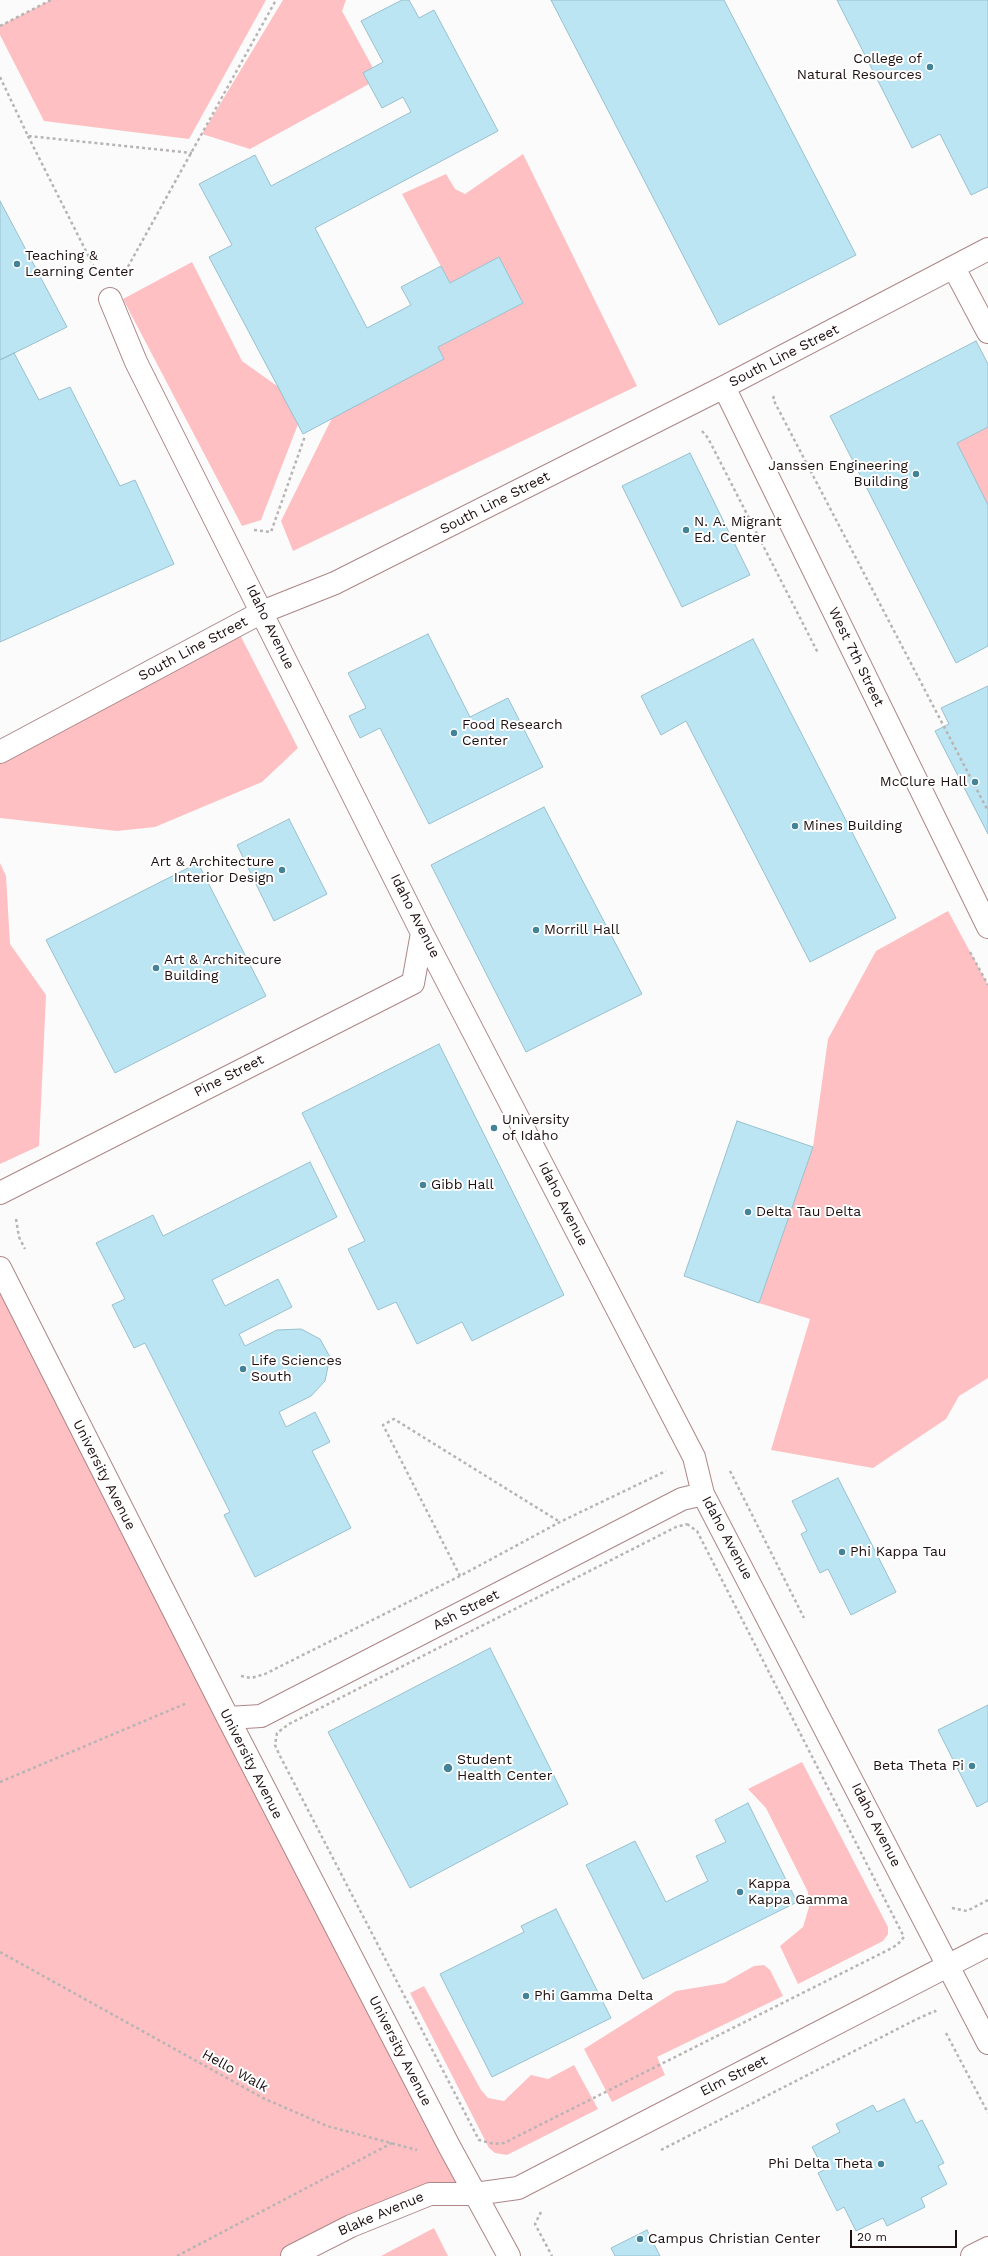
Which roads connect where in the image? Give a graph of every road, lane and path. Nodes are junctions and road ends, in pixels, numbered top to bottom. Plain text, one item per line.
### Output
1 (51, 0) edge
2 (276, 0) edge
3 (0, 26) edge
4 (0, 78) edge
5 (28, 136) junction
6 (192, 153) junction
7 (988, 250) edge
8 (954, 268) junction
9 (110, 299) junction
10 (988, 332) edge
11 (724, 387) junction
12 (776, 392) dead end
13 (700, 428) dead end
14 (305, 436) dead end
15 (216, 519) junction
16 (262, 612) junction
17 (819, 656) dead end
18 (0, 752) edge
19 (988, 811) edge
20 (988, 927) edge
21 (422, 933) junction
22 (966, 945) dead end
23 (988, 985) edge
24 (0, 1193) edge
25 (18, 1213) dead end
26 (26, 1250) dead end
27 (0, 1268) edge
28 (694, 1457) junction
29 (703, 1494) junction
30 (560, 1522) junction
31 (460, 1576) junction
32 (236, 1671) dead end
33 (214, 1692) junction
34 (228, 1718) junction
35 (0, 1782) edge
36 (988, 1945) edge
37 (0, 1952) edge
38 (947, 1966) junction
39 (938, 2017) dead end
40 (944, 2029) dead end
41 (988, 2043) edge
42 (988, 2113) edge
43 (479, 2140) junction
44 (392, 2143) junction
45 (450, 2146) junction
46 (659, 2152) dead end
47 (476, 2194) junction
48 (547, 2209) dead end
49 (988, 2248) edge
50 (177, 2256) edge
51 (292, 2256) edge
52 (509, 2256) edge
53 (552, 2256) edge
54 (972, 2256) edge

1 - 3 path
2 - 6 path
4 - 5 path
5 - 6 path
5 - 9 path
6 - 9 path
7 - 8 street, South Line Street
8 - 10 street
8 - 11 street, South Line Street
9 - 15 street, Idaho Avenue
11 - 16 street, South Line Street
11 - 20 street, West 7th Street
12 - 19 path
13 - 17 path
14 - 15 path
15 - 16 street, Idaho Avenue
16 - 18 street, South Line Street
16 - 21 street, Idaho Avenue
21 - 24 street, Pine Street
21 - 28 street, Idaho Avenue
22 - 23 path
25 - 26 path
27 - 33 street, University Avenue
28 - 29 street, Idaho Avenue
28 - 30 path
29 - 34 street, Ash Street
29 - 38 street, Idaho Avenue
30 - 31 path
30 - 31 path
31 - 32 path
33 - 34 street, University Avenue
33 - 35 path
34 - 45 street, University Avenue
36 - 38 street, Elm Street
37 - 44 path, Hello Walk
38 - 41 street, Idaho Avenue
38 - 47 street, Elm Street
39 - 46 path
40 - 42 path
43 - 43 path
43 - 45 path, Hello Walk
44 - 45 path, Hello Walk
44 - 50 path
45 - 47 street, University Avenue
47 - 51 street, Blake Avenue
47 - 52 street, University Avenue
48 - 53 path
49 - 54 street

